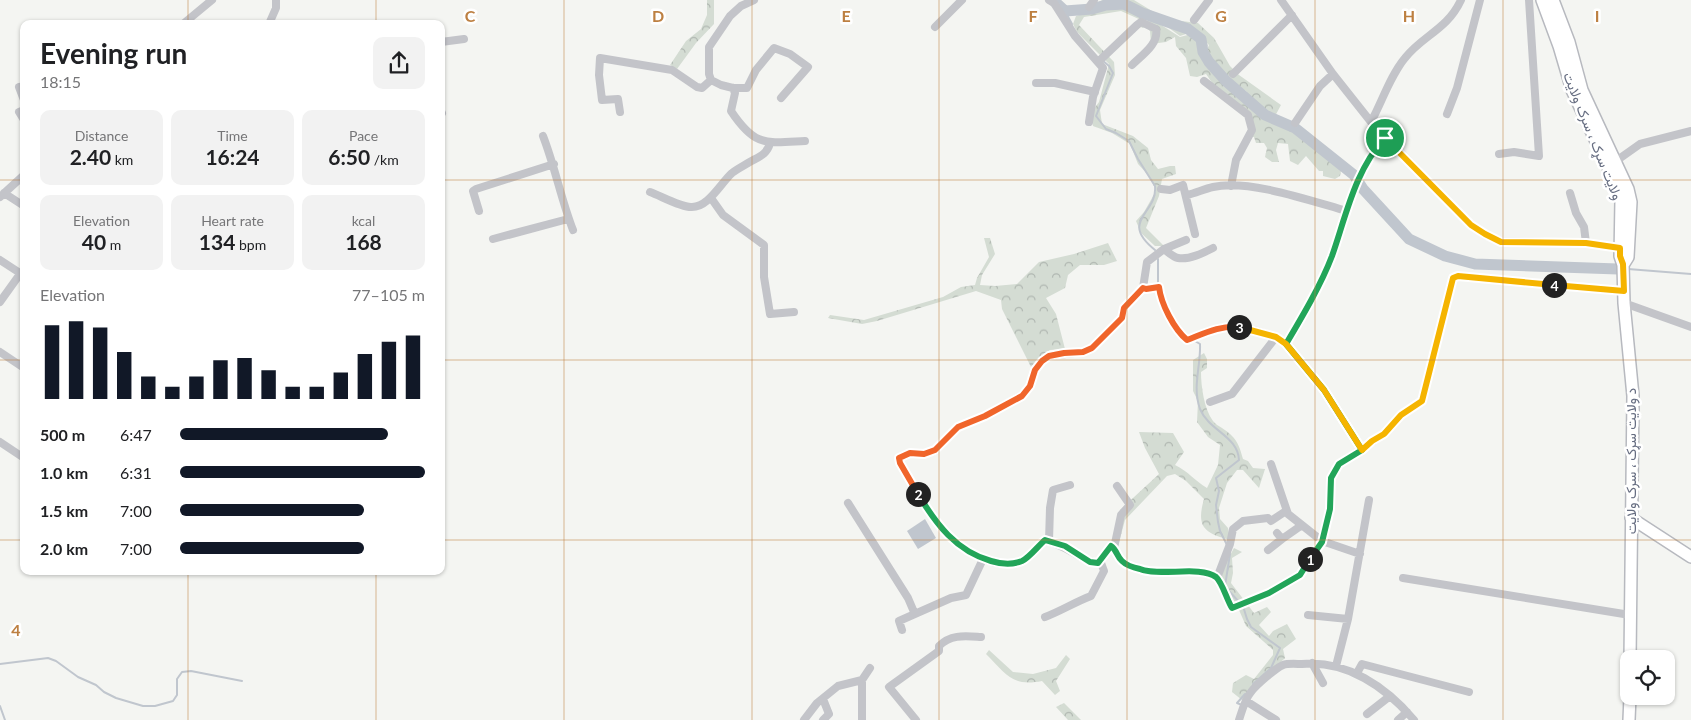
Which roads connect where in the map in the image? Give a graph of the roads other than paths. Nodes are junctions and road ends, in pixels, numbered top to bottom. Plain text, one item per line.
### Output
1 (212, 0) edge
2 (276, 0) edge
3 (754, 0) edge
4 (962, 0) edge
5 (1049, 0) edge
6 (1209, 0) edge
7 (1281, 0) edge
8 (1461, 0) edge
9 (1480, 0) edge
10 (1529, 0) edge
11 (1542, 0) edge
12 (1553, 0) edge
13 (1292, 15) junction
14 (188, 20) edge
15 (271, 20) edge
16 (1194, 20) dead end
17 (935, 27) dead end
18 (464, 39) dead end
19 (445, 41) edge
20 (1098, 62) junction
21 (1132, 65) dead end
22 (1233, 74) dead end
23 (1333, 74) junction
24 (712, 80) junction
25 (1204, 81) dead end
26 (1036, 83) dead end
27 (734, 88) junction
28 (1095, 92) junction
29 (781, 98) dead end
30 (620, 112) dead end
31 (1448, 114) dead end
32 (1089, 122) dead end
33 (1371, 122) junction
34 (1295, 123) dead end
35 (1691, 131) edge
36 (543, 136) dead end
37 (1385, 138) junction
38 (805, 141) dead end
39 (770, 143) junction
40 (1499, 154) dead end
41 (1616, 161) junction
42 (554, 164) junction
43 (20, 179) edge
44 (1231, 186) junction
45 (1161, 189) dead end
46 (650, 192) dead end
47 (1570, 193) dead end
48 (2, 195) edge
49 (1187, 196) junction
50 (711, 198) junction
51 (20, 204) edge
52 (479, 211) dead end
53 (1347, 211) junction
54 (568, 219) junction
55 (573, 230) dead end
56 (1194, 234) dead end
57 (493, 239) dead end
58 (1186, 240) dead end
59 (1586, 243) junction
60 (1213, 248) dead end
61 (1620, 248) junction
62 (1164, 250) junction
63 (0, 260) edge
64 (1623, 264) junction
65 (20, 274) edge
66 (20, 277) edge
67 (1143, 288) junction
68 (1624, 291) junction
69 (0, 302) edge
70 (1624, 303) junction
71 (794, 312) dead end
72 (1691, 326) edge
73 (1276, 337) junction
74 (1286, 344) junction
75 (0, 352) edge
76 (20, 365) edge
77 (1210, 402) dead end
78 (0, 442) edge
79 (1362, 450) junction
80 (20, 455) edge
81 (1271, 464) dead end
82 (1070, 485) dead end
83 (1117, 486) dead end
84 (1369, 500) dead end
85 (848, 503) dead end
86 (1286, 511) junction
87 (1631, 518) junction
88 (1302, 525) junction
89 (1049, 541) junction
90 (1322, 542) junction
91 (1114, 548) junction
92 (1268, 550) dead end
93 (1360, 554) junction
94 (1691, 557) edge
95 (983, 559) junction
96 (1100, 560) junction
97 (1217, 578) junction
98 (1402, 578) dead end
99 (914, 612) junction
100 (1308, 615) dead end
101 (1630, 615) junction
102 (1045, 617) dead end
103 (1348, 619) junction
104 (902, 630) dead end
105 (981, 637) dead end
106 (1630, 650) edge
107 (1312, 663) junction
108 (1336, 666) junction
109 (870, 668) dead end
110 (1357, 673) junction
111 (862, 680) junction
112 (1323, 683) dead end
113 (1469, 692) dead end
114 (1390, 696) junction
115 (823, 698) junction
116 (1246, 701) junction
117 (1630, 705) edge
118 (1407, 712) junction
119 (1367, 714) dead end
120 (804, 720) edge
121 (823, 720) edge
122 (862, 720) edge
123 (916, 720) edge
124 (1239, 720) edge
125 (1276, 720) edge
126 (1398, 720) edge
127 (1414, 720) edge
128 (1629, 720) edge

1 - 14 street
2 - 15 street
3 - 24 street
4 - 17 street
5 - 20 street
6 - 16 street
7 - 13 street
8 - 33 street
9 - 31 street
10 - 40 street
11 - 61 main road, ولایت سړک ، سرک ولایت
12 - 41 main road, ولایت سړک ، سرک ولایت
13 - 22 street
13 - 23 street
18 - 19 street
20 - 21 street
20 - 28 street
23 - 33 street
23 - 34 street
24 - 27 street
24 - 30 street
25 - 44 street
26 - 28 street
27 - 29 street
27 - 39 street
28 - 32 street
33 - 37 street
35 - 41 street
36 - 42 street
37 - 53 street
37 - 59 street
38 - 39 street
39 - 50 street
41 - 64 main road, ولایت سړک ، سرک ولایت
42 - 52 street
42 - 54 street
43 - 48 street
44 - 49 street
44 - 53 street
45 - 49 street
46 - 50 street
47 - 59 street
48 - 51 street
49 - 56 street
50 - 71 street
53 - 74 street
54 - 55 street
54 - 57 street
58 - 62 street
59 - 61 street
60 - 62 street
61 - 64 main road, ولایت سړک ، سرک ولایت
62 - 67 street
63 - 65 street
64 - 68 main road, د ولایت سړک ، سرک ولایت
66 - 69 street
67 - 73 street
67 - 95 street
68 - 70 main road, د ولایت سړک ، سرک ولایت
68 - 79 street
70 - 72 street
70 - 87 main road, د ولایت سړک ، سرک ولایت
73 - 74 street
73 - 77 street
74 - 79 street
75 - 76 street
78 - 80 street
79 - 90 street
81 - 86 street
82 - 89 street
83 - 91 street
84 - 93 street
85 - 99 street
86 - 88 street
86 - 97 street
87 - 94 main road
87 - 101 main road, د ولایت سړک ، سرک ولایت
88 - 90 street
88 - 92 street
89 - 95 street
89 - 96 street
90 - 93 street
90 - 97 street
91 - 96 street
91 - 97 street
93 - 103 street
95 - 99 street
96 - 102 street
98 - 101 street
99 - 104 street
100 - 103 street
101 - 106 main road, د ولایت سړک ، سرک ولایت
103 - 108 street
105 - 123 street
107 - 108 street
107 - 112 street
107 - 116 street
108 - 110 street
109 - 111 street
110 - 113 street
110 - 114 street
111 - 115 street
111 - 122 street
114 - 118 street
114 - 119 street
115 - 120 street
115 - 121 street
116 - 124 street
116 - 125 street
117 - 128 main road
118 - 126 street
118 - 127 street

